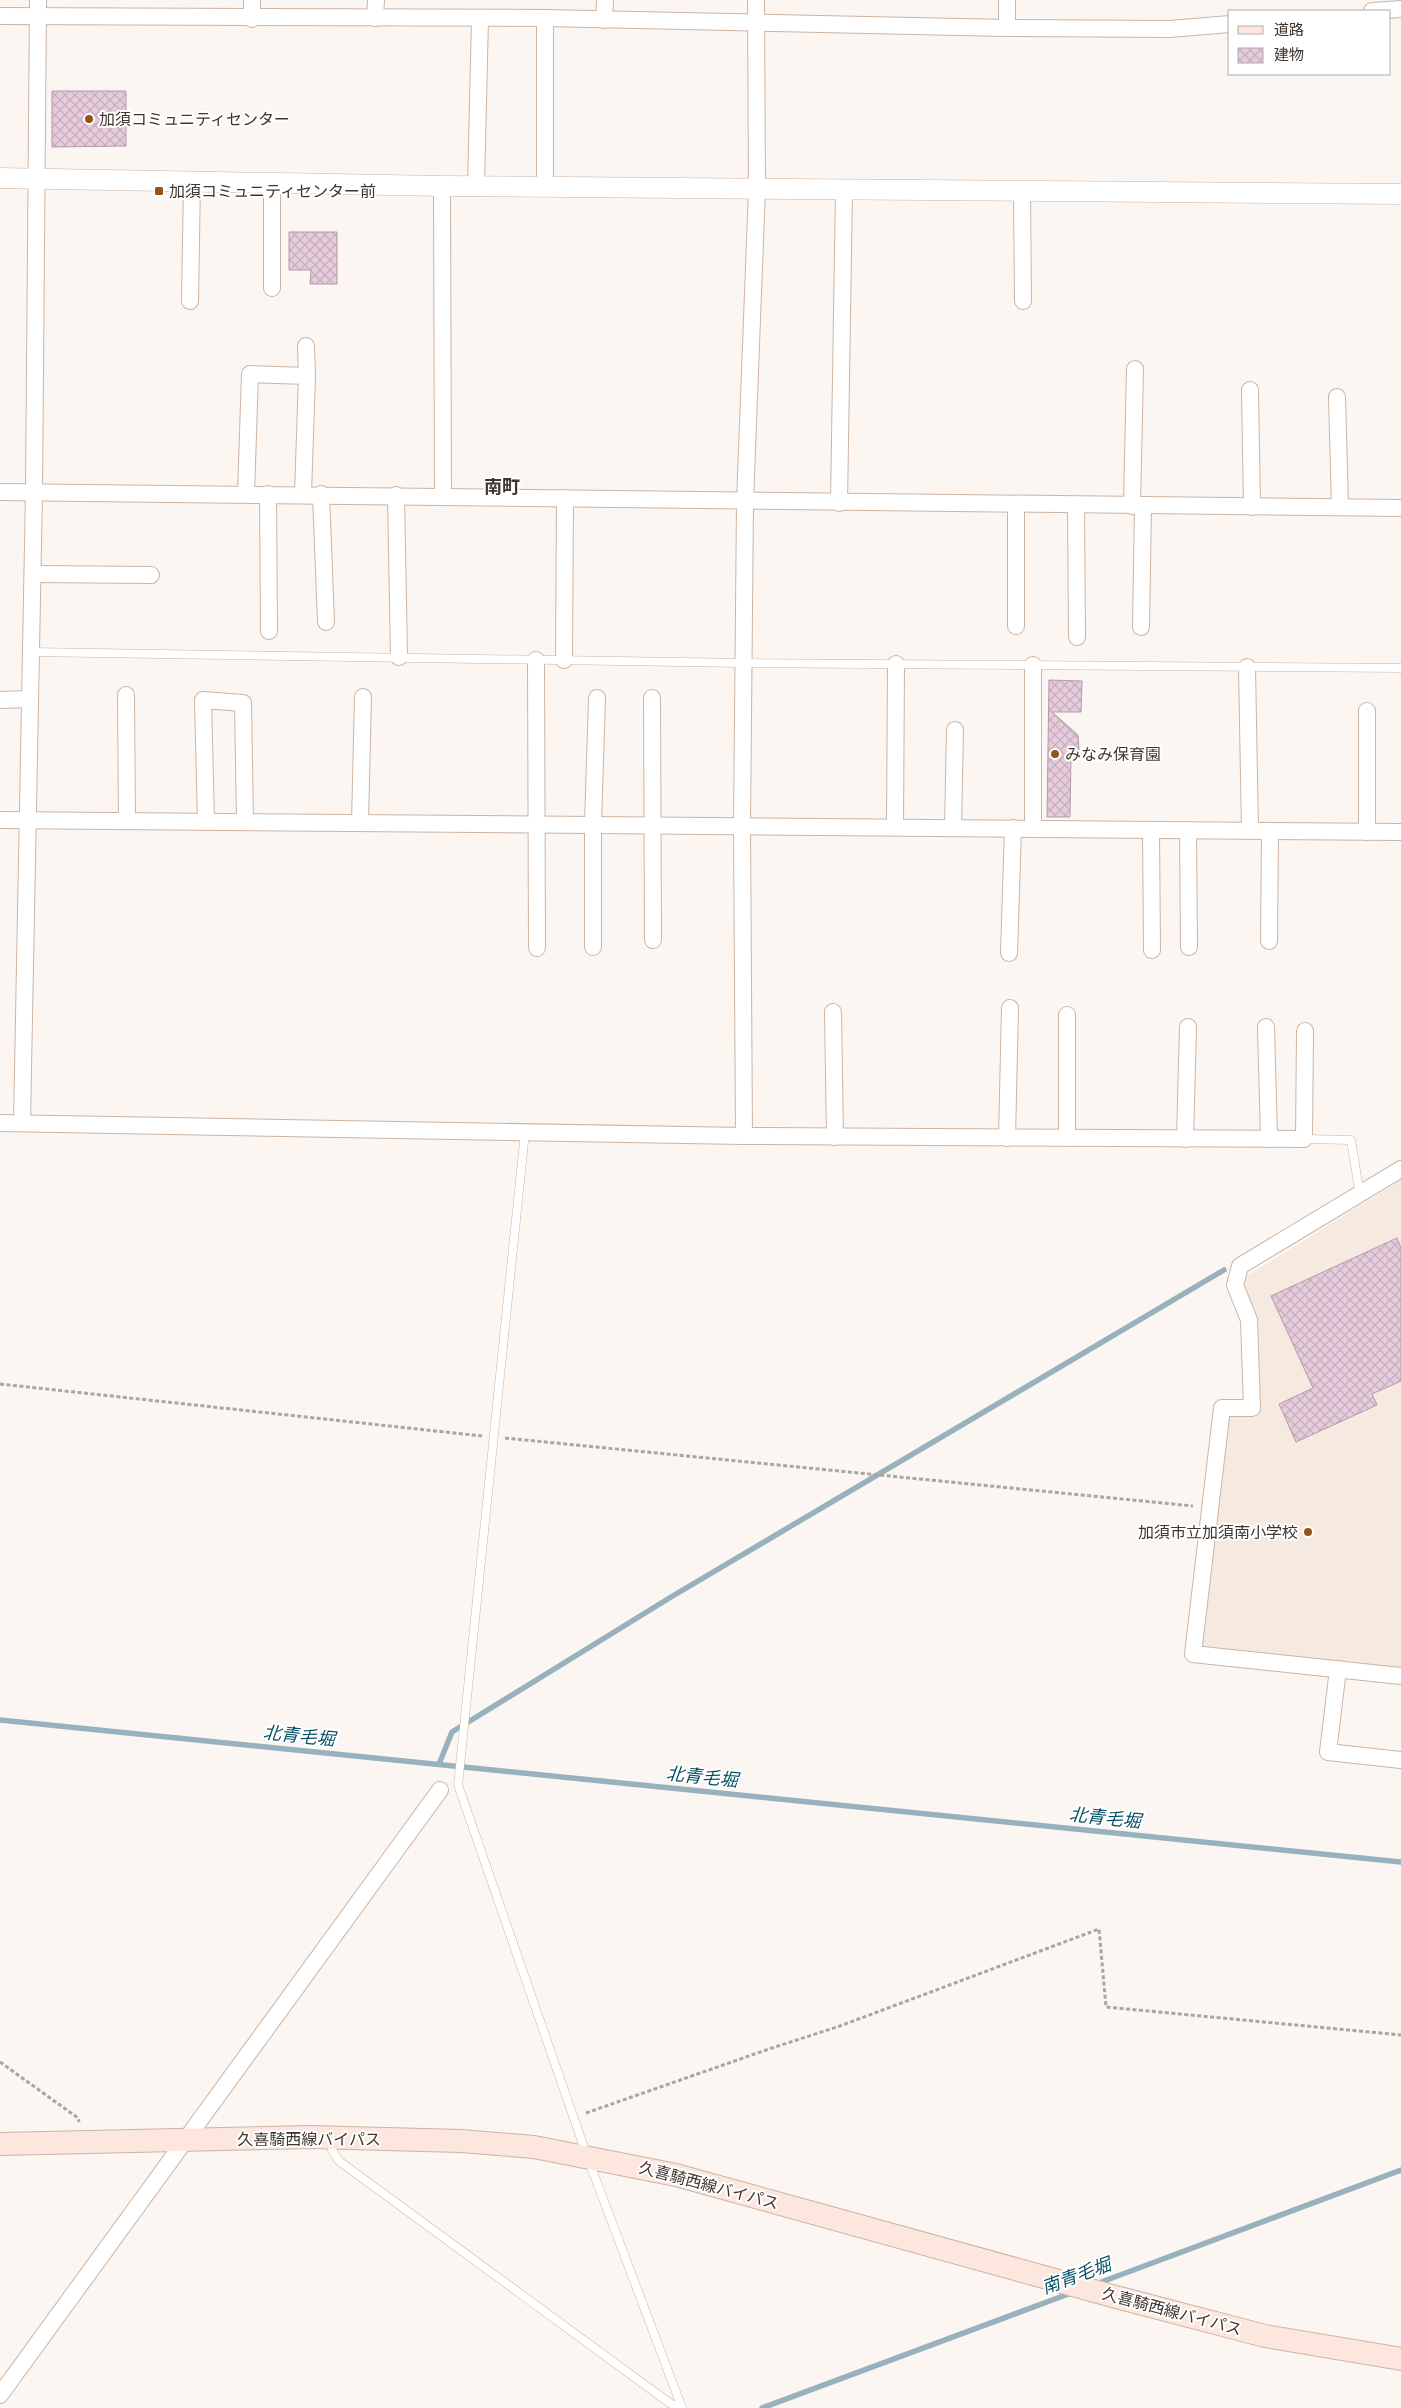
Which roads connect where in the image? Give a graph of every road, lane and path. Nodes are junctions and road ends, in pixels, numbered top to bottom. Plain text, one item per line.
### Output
1 (252, 0) edge
2 (376, 0) edge
3 (605, 0) edge
4 (756, 0) edge
5 (1007, 0) edge
6 (38, 8) edge
7 (1401, 8) edge
8 (1382, 10) edge
9 (0, 16) edge
10 (252, 18) junction
11 (375, 18) junction
12 (480, 18) junction
13 (545, 18) junction
14 (604, 20) junction
15 (756, 24) junction
16 (1228, 24) edge
17 (1007, 28) junction
18 (0, 178) edge
19 (38, 179) junction
20 (192, 182) junction
21 (272, 183) junction
22 (442, 186) junction
23 (476, 186) junction
24 (545, 187) junction
25 (757, 189) junction
26 (844, 190) junction
27 (1022, 191) junction
28 (1401, 194) edge
29 (272, 288) dead end
30 (190, 301) dead end
31 (1023, 301) dead end
32 (306, 346) dead end
33 (1135, 369) dead end
34 (307, 376) junction
35 (1250, 390) dead end
36 (1337, 398) dead end
37 (0, 492) edge
38 (34, 492) junction
39 (246, 494) junction
40 (268, 494) junction
41 (303, 494) junction
42 (321, 494) junction
43 (396, 495) junction
44 (443, 495) junction
45 (565, 498) junction
46 (745, 502) junction
47 (839, 503) junction
48 (1016, 505) junction
49 (1076, 505) junction
50 (1138, 506) junction
51 (1252, 507) junction
52 (1340, 507) junction
53 (1401, 508) edge
54 (33, 574) junction
55 (151, 576) dead end
56 (326, 622) dead end
57 (1016, 626) dead end
58 (1141, 627) dead end
59 (269, 631) dead end
60 (1077, 637) dead end
61 (31, 652) junction
62 (399, 658) junction
63 (536, 660) junction
64 (564, 660) junction
65 (744, 663) junction
66 (896, 664) junction
67 (1033, 665) junction
68 (1247, 667) junction
69 (1401, 668) edge
70 (126, 695) dead end
71 (362, 697) dead end
72 (597, 698) dead end
73 (652, 698) dead end
74 (0, 700) edge
75 (30, 700) junction
76 (1367, 711) dead end
77 (955, 730) dead end
78 (0, 820) edge
79 (28, 820) junction
80 (127, 821) junction
81 (206, 822) junction
82 (245, 822) junction
83 (360, 823) junction
84 (536, 824) junction
85 (593, 824) junction
86 (654, 825) junction
87 (742, 826) junction
88 (895, 827) junction
89 (954, 828) junction
90 (1013, 828) junction
91 (1033, 828) junction
92 (1152, 830) junction
93 (1188, 830) junction
94 (1250, 831) junction
95 (1270, 831) junction
96 (1367, 832) junction
97 (1401, 832) edge
98 (653, 940) dead end
99 (1269, 941) dead end
100 (594, 947) dead end
101 (1189, 947) dead end
102 (537, 948) dead end
103 (1152, 950) dead end
104 (1009, 953) dead end
105 (1010, 1008) dead end
106 (833, 1012) dead end
107 (1067, 1015) dead end
108 (1188, 1027) dead end
109 (1266, 1027) dead end
110 (1305, 1032) dead end
111 (0, 1122) edge
112 (22, 1122) junction
113 (525, 1132) junction
114 (744, 1136) junction
115 (835, 1137) junction
116 (1007, 1138) junction
117 (1067, 1138) junction
118 (1185, 1139) junction
119 (1269, 1139) junction
120 (1304, 1139) junction
121 (1401, 1169) edge
122 (1360, 1195) junction
123 (0, 1384) edge
124 (494, 1437) junction
125 (1209, 1508) junction
126 (1338, 1669) junction
127 (1401, 1676) edge
128 (1401, 1760) edge
129 (458, 1782) junction
130 (440, 1790) joint
131 (1401, 2035) edge
132 (0, 2062) edge
133 (574, 2117) junction
134 (333, 2137) junction
135 (184, 2140) junction
136 (78, 2142) junction
137 (0, 2144) edge
138 (588, 2156) junction
139 (1401, 2359) edge
140 (0, 2395) edge
141 (681, 2407) edge

1 - 10 street
2 - 11 street
3 - 14 street
4 - 15 street
5 - 17 street
6 - 9 street
6 - 10 street
6 - 19 street
7 - 8 street
10 - 11 street
11 - 12 street
12 - 13 street
12 - 23 street
13 - 14 street
13 - 24 street
14 - 15 street
15 - 17 street
15 - 25 street
16 - 17 street
18 - 19 street
19 - 20 street
19 - 38 street
20 - 21 street
20 - 30 street
21 - 22 street
21 - 29 street
22 - 23 street
22 - 44 street
23 - 24 street
24 - 25 street
25 - 26 street
25 - 46 street
26 - 27 street
26 - 47 street
27 - 28 street
27 - 31 street
32 - 34 street
33 - 50 street
34 - 39 street
34 - 41 street
35 - 51 street
36 - 52 street
37 - 38 street
38 - 39 street
38 - 54 street
39 - 40 street
40 - 41 street
40 - 59 street
41 - 42 street
42 - 43 street
42 - 56 street
43 - 44 street
43 - 62 street
44 - 45 street
45 - 46 street
45 - 64 street
46 - 47 street
46 - 65 street
47 - 48 street
48 - 49 street
48 - 57 street
49 - 50 street
49 - 60 street
50 - 51 street
50 - 58 street
51 - 52 street
52 - 53 street
54 - 55 street
54 - 61 street
61 - 62 lane
61 - 75 street
62 - 63 lane
63 - 64 lane
63 - 84 street
64 - 65 lane
65 - 66 lane
65 - 87 street
66 - 67 lane
66 - 88 street
67 - 68 lane
67 - 91 street
68 - 69 lane
68 - 94 street
70 - 80 street
71 - 83 street
72 - 85 street
73 - 86 street
74 - 75 street
75 - 79 street
76 - 96 street
77 - 89 street
78 - 79 street
79 - 80 street
79 - 112 street
80 - 81 street
81 - 82 street
81 - 82 street
82 - 83 street
83 - 84 street
84 - 85 street
84 - 102 street
85 - 86 street
85 - 100 street
86 - 87 street
86 - 98 street
87 - 88 street
87 - 114 street
88 - 89 street
89 - 90 street
90 - 91 street
90 - 104 street
91 - 92 street
92 - 93 street
92 - 103 street
93 - 94 street
93 - 101 street
94 - 95 street
95 - 96 street
95 - 99 street
96 - 97 street
105 - 116 street
106 - 115 street
107 - 117 street
108 - 118 street
109 - 119 street
110 - 120 street
111 - 112 street
112 - 113 street
113 - 114 street
113 - 124 lane
114 - 115 street
115 - 116 street
116 - 117 street
117 - 118 street
118 - 119 street
119 - 120 street
120 - 122 lane
121 - 122 street
122 - 125 street
123 - 124 path
124 - 125 path
124 - 129 lane
125 - 126 street
126 - 127 street
126 - 128 street
129 - 130 lane
129 - 133 lane
130 - 135 street
131 - 133 path
132 - 136 path
133 - 138 lane
134 - 135 main road, 久喜騎西線バイパス
134 - 138 main road, 久喜騎西線バイパス
134 - 141 lane
135 - 136 main road, 久喜騎西線バイパス
135 - 140 street
136 - 137 main road, 久喜騎西線バイパス
138 - 139 main road, 久喜騎西線バイパス
138 - 141 lane

